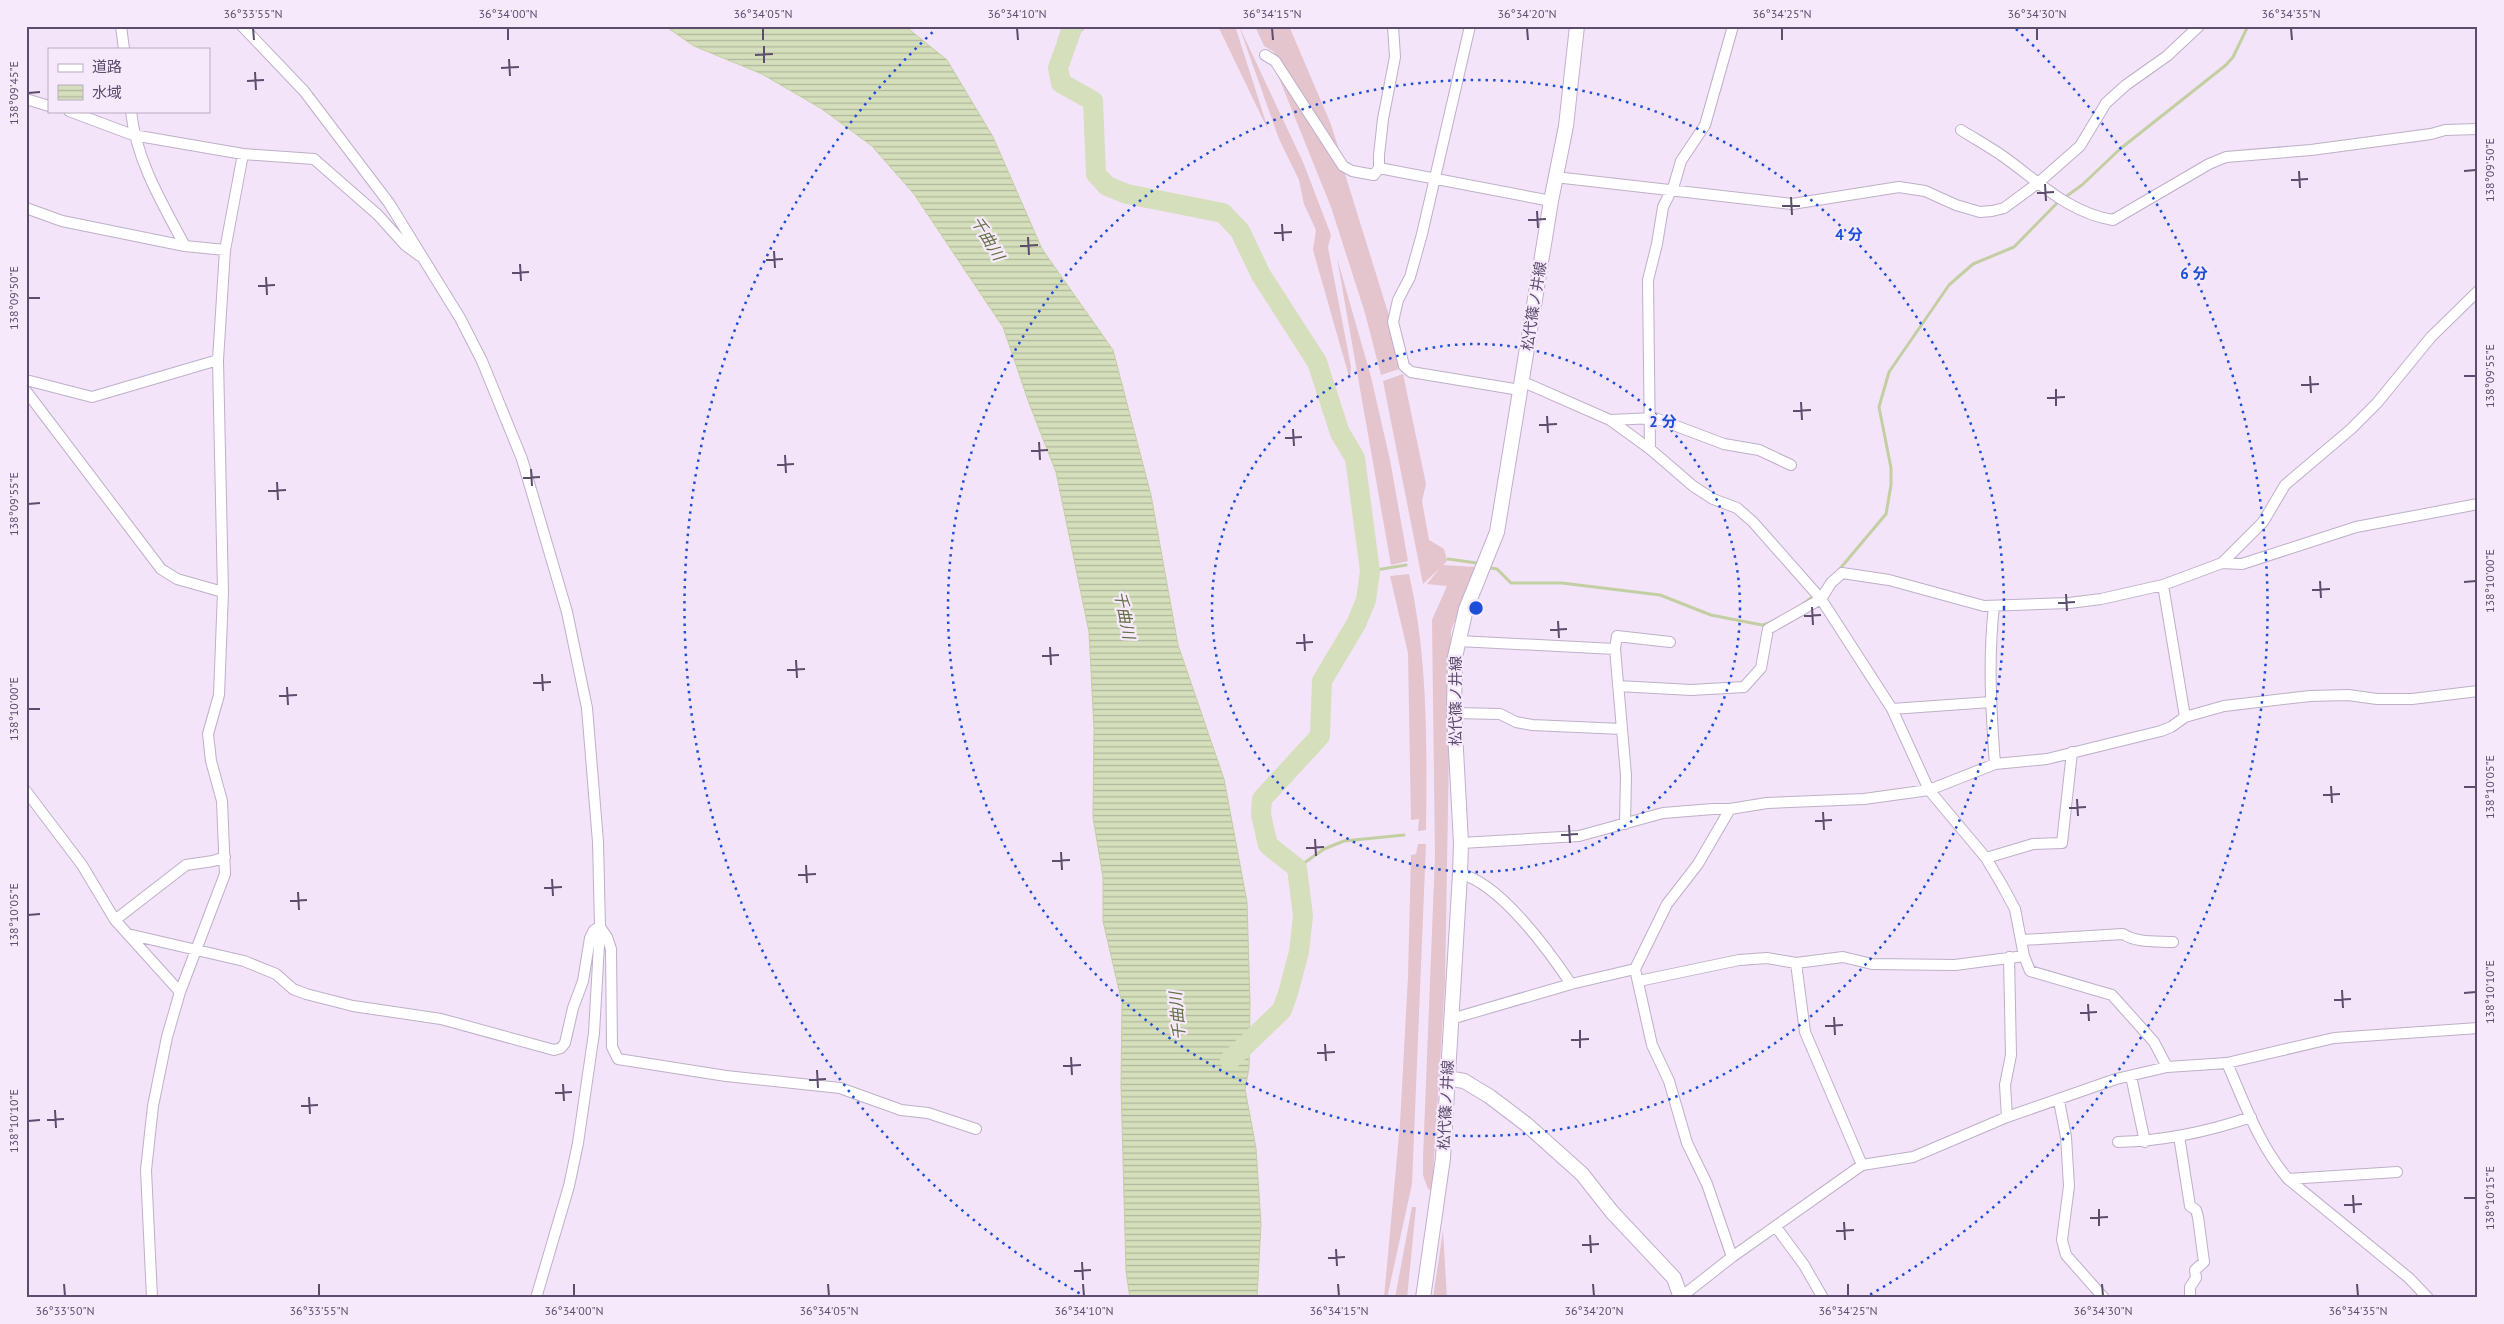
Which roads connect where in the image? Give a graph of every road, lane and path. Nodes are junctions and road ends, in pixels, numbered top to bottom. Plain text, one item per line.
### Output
1 (122, 26) edge
2 (242, 26) edge
3 (1393, 26) edge
4 (1470, 26) edge
5 (1577, 26) edge
6 (1733, 26) edge
7 (2199, 26) edge
8 (124, 48) edge
9 (1265, 55) dead end
10 (26, 99) edge
11 (48, 106) edge
12 (75, 112) edge
13 (131, 112) edge
14 (88, 114) edge
15 (2478, 129) edge
16 (1961, 130) dead end
17 (133, 135) junction
18 (243, 154) junction
19 (1380, 168) junction
20 (1555, 177) junction
21 (1436, 180) junction
22 (2038, 183) junction
23 (1671, 192) junction
24 (1551, 201) junction
25 (26, 208) edge
26 (185, 246) junction
27 (225, 250) junction
28 (425, 260) junction
29 (2478, 291) edge
30 (218, 360) junction
31 (26, 380) edge
32 (1520, 385) junction
33 (26, 391) edge
34 (1649, 416) junction
35 (1610, 420) junction
36 (1650, 448) junction
37 (1791, 464) dead end
38 (2478, 504) edge
39 (2222, 563) junction
40 (2162, 585) junction
41 (223, 592) junction
42 (1822, 599) junction
43 (1994, 606) junction
44 (1458, 641) junction
45 (1670, 642) dead end
46 (1615, 649) junction
47 (1618, 686) junction
48 (2478, 691) edge
49 (1991, 702) junction
50 (1892, 710) junction
51 (1454, 714) junction
52 (2185, 717) junction
53 (1622, 729) junction
54 (2072, 752) junction
55 (1995, 764) junction
56 (1928, 790) junction
57 (26, 791) edge
58 (1730, 809) junction
59 (1625, 824) junction
60 (1461, 843) junction
61 (225, 857) junction
62 (1986, 858) junction
63 (1460, 874) junction
64 (115, 920) junction
65 (600, 927) junction
66 (132, 935) junction
67 (2022, 940) junction
68 (2173, 942) dead end
69 (196, 948) junction
70 (2024, 956) junction
71 (2009, 957) junction
72 (1796, 962) junction
73 (1635, 969) junction
74 (1639, 981) junction
75 (1571, 984) junction
76 (180, 992) junction
77 (1451, 1019) junction
78 (2478, 1028) edge
79 (2227, 1063) junction
80 (2166, 1067) junction
81 (2131, 1076) junction
82 (1447, 1078) junction
83 (2060, 1101) junction
84 (2007, 1117) junction
85 (2251, 1118) junction
86 (976, 1129) dead end
87 (2179, 1136) junction
88 (2118, 1142) dead end
89 (2145, 1142) junction
90 (1862, 1165) junction
91 (2397, 1172) dead end
92 (2288, 1179) junction
93 (1776, 1227) junction
94 (1732, 1257) junction
95 (1681, 1297) edge
96 (152, 1298) edge
97 (536, 1298) edge
98 (1423, 1298) edge
99 (1823, 1298) edge
100 (2104, 1298) edge
101 (2190, 1298) edge
102 (2428, 1298) edge

1 - 8 street
2 - 28 street
3 - 19 street
4 - 21 street
5 - 20 main road, 松代篠ノ井線
6 - 23 street
7 - 22 street
9 - 19 street
10 - 11 street
12 - 14 street
13 - 17 street
14 - 17 street
15 - 22 street
16 - 22 street
17 - 18 street
17 - 26 street
18 - 27 street
18 - 28 street
19 - 21 street
20 - 23 street
20 - 24 main road, 松代篠ノ井線
21 - 24 street
21 - 32 street
22 - 23 street
23 - 34 street
24 - 32 main road, 松代篠ノ井線
25 - 26 street
26 - 27 street
27 - 30 street
28 - 65 street
29 - 39 street
30 - 31 street
30 - 41 street
32 - 35 street
32 - 44 main road, 松代篠ノ井線
33 - 41 street
34 - 35 street
34 - 36 street
34 - 37 street
35 - 36 street
36 - 42 street
38 - 39 street
39 - 40 street
40 - 43 street
40 - 52 street
41 - 61 street
42 - 43 street
42 - 47 street
42 - 50 street
43 - 49 street
44 - 46 street
44 - 51 main road, 松代篠ノ井線
45 - 46 street
46 - 47 street
47 - 53 street
48 - 52 street
49 - 50 street
49 - 55 street
50 - 56 street
51 - 53 street
51 - 60 main road, 松代篠ノ井線
52 - 54 street
53 - 59 street
54 - 55 street
54 - 62 street
55 - 56 street
56 - 58 street
56 - 62 street
57 - 64 street
58 - 59 street
58 - 73 street
59 - 60 street
60 - 63 main road, 松代篠ノ井線
61 - 64 street
61 - 69 street
62 - 67 street
63 - 75 street
63 - 77 main road, 松代篠ノ井線
64 - 66 street
65 - 69 street
65 - 86 street
65 - 97 street
66 - 69 street
66 - 76 street
67 - 68 street
67 - 70 street
69 - 76 street
70 - 71 street
70 - 80 street
71 - 72 street
71 - 84 street
72 - 74 street
72 - 90 street
73 - 74 street
73 - 75 street
74 - 94 street
75 - 77 street
76 - 96 street
77 - 82 main road, 松代篠ノ井線
78 - 79 street
79 - 80 street
79 - 85 street
80 - 81 street
81 - 83 street
81 - 89 street
82 - 95 main road
82 - 98 main road, 松代篠ノ井線
83 - 84 street
83 - 100 street
84 - 90 street
85 - 87 street
85 - 92 street
87 - 89 street
87 - 101 street
88 - 89 street
90 - 93 street
91 - 92 street
92 - 102 street
93 - 94 street
93 - 99 street
94 - 95 street

